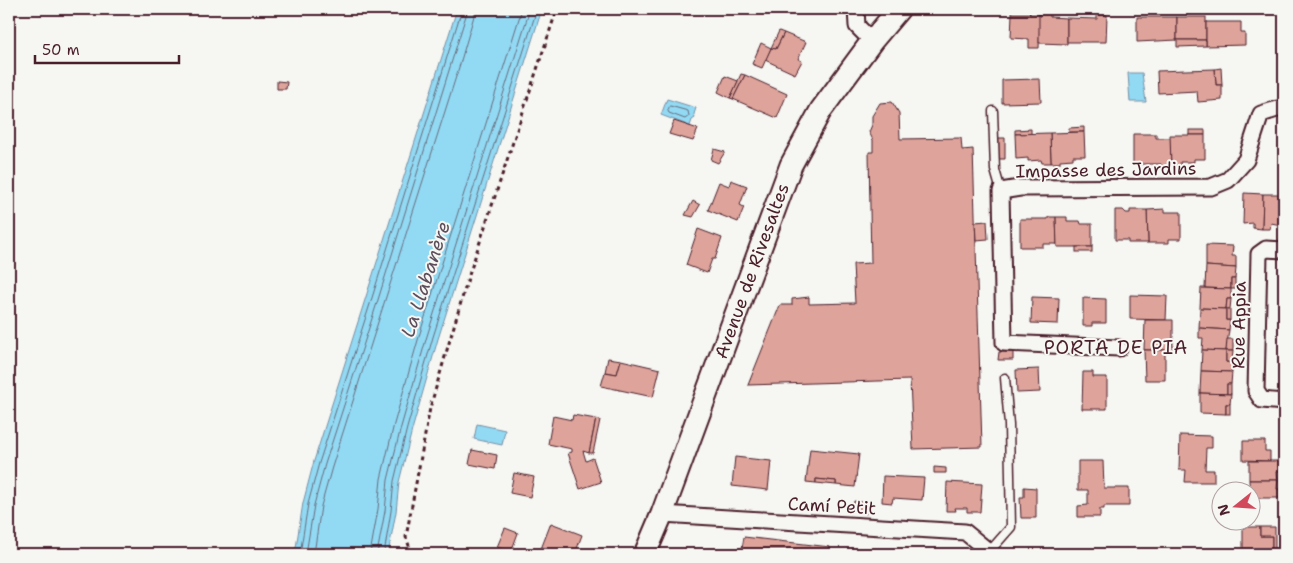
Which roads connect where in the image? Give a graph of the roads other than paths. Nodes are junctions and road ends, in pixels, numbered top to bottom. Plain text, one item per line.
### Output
1 (856, 9) edge
2 (899, 9) edge
3 (872, 41) junction
4 (1284, 109) edge
5 (993, 111) dead end
6 (1001, 192) junction
7 (1284, 250) edge
8 (1119, 348) dead end
9 (1005, 378) dead end
10 (1284, 402) edge
11 (662, 514) junction
12 (991, 553) edge
13 (644, 554) edge

1 - 3 street
2 - 3 main road, Avenue de Rivesaltes
3 - 11 main road, Avenue de Rivesaltes
4 - 6 street, Impasse des Jardins
5 - 6 lane
6 - 8 street, Impasse des Jardins
7 - 10 street, Rue Appia
9 - 12 lane
11 - 12 street, Camí Petit
11 - 13 main road, Avenue de Rivesaltes

